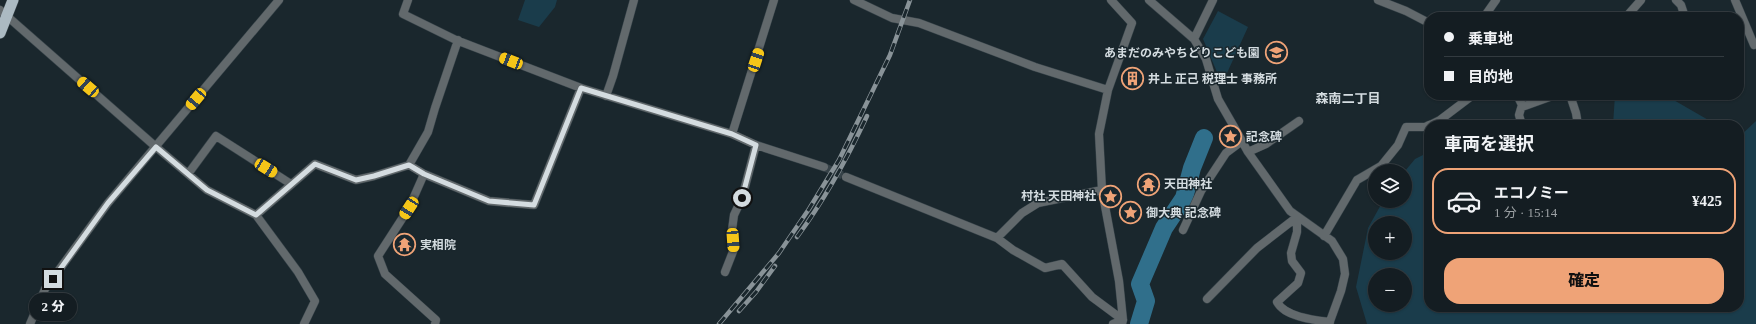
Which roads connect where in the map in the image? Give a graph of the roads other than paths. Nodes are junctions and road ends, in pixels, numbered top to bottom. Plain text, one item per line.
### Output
1 (13, 0) edge
2 (279, 0) edge
3 (408, 0) edge
4 (634, 0) edge
5 (774, 0) edge
6 (854, 0) edge
7 (1111, 0) edge
8 (1149, 0) edge
9 (1213, 0) edge
10 (1378, 0) edge
11 (1496, 0) edge
12 (1641, 0) edge
13 (1676, 0) edge
14 (1735, 0) edge
15 (1488, 12) edge
16 (1630, 12) edge
17 (1683, 12) edge
18 (1740, 12) edge
19 (3, 13) edge
20 (1424, 20) edge
21 (1744, 21) edge
22 (0, 33) edge
23 (1194, 39) junction
24 (458, 40) junction
25 (1754, 45) dead end
26 (581, 88) junction
27 (1108, 90) junction
28 (606, 96) junction
29 (1466, 100) edge
30 (1520, 100) edge
31 (1541, 100) edge
32 (1572, 100) edge
33 (1522, 107) junction
34 (1440, 120) edge
35 (1520, 120) edge
36 (1577, 120) edge
37 (1299, 121) dead end
38 (1424, 127) edge
39 (732, 134) junction
40 (1242, 141) junction
41 (756, 145) junction
42 (156, 147) junction
43 (1248, 152) junction
44 (409, 165) junction
45 (824, 167) tunnel mouth
46 (188, 174) junction
47 (424, 174) junction
48 (846, 177) tunnel mouth
49 (292, 184) junction
50 (1102, 190) junction
51 (256, 215) junction
52 (1297, 217) junction
53 (1183, 230) dead end
54 (1324, 236) junction
55 (997, 238) junction
56 (725, 272) dead end
57 (1208, 299) dead end
58 (1122, 322) edge
59 (1329, 323) edge
60 (30, 324) edge
61 (304, 324) edge
62 (436, 324) edge
63 (1114, 324) edge

1 - 19 highway
2 - 42 street
3 - 24 street
4 - 28 street
5 - 39 street
6 - 27 street
7 - 27 street
8 - 23 street
9 - 23 street
10 - 20 street
11 - 15 street
12 - 16 street
13 - 17 street
14 - 18 street
19 - 22 highway
19 - 42 street
21 - 25 street
23 - 40 street
24 - 26 street
24 - 44 street
26 - 28 street
26 - 47 street
27 - 50 street
28 - 39 street
29 - 34 street
30 - 33 street
31 - 33 street
32 - 36 street
33 - 35 street
37 - 43 street
38 - 54 street
39 - 41 street
40 - 43 street
40 - 53 street
41 - 45 street
41 - 56 street
42 - 46 street
42 - 60 street
43 - 52 street
44 - 47 street
44 - 49 street
46 - 49 street
46 - 51 street
47 - 62 street
48 - 55 street
49 - 51 street
50 - 55 street
50 - 58 street
51 - 61 street
52 - 54 street
52 - 57 street
52 - 59 street
54 - 59 street
55 - 58 street
58 - 63 street

